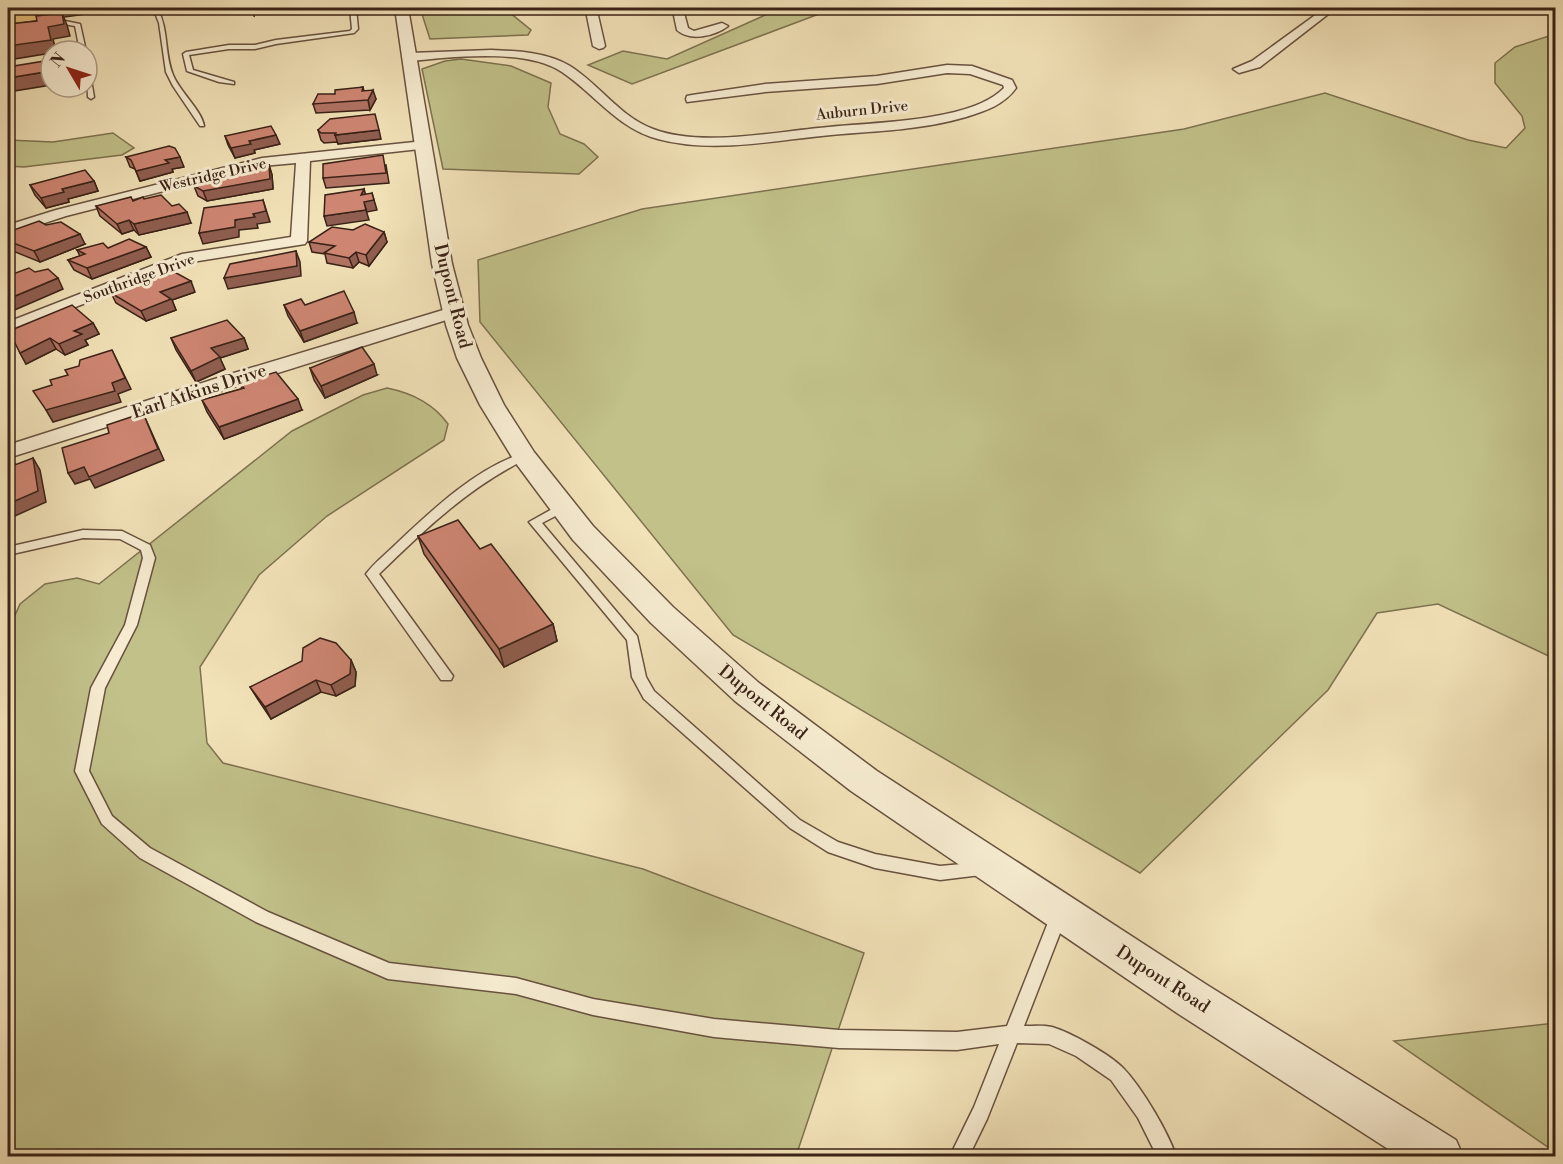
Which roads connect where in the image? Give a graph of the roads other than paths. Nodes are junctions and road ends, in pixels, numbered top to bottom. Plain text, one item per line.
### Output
1 (95, 8) edge
2 (154, 8) edge
3 (353, 8) edge
4 (401, 8) edge
5 (586, 8) edge
6 (593, 8) edge
7 (691, 8) edge
8 (1331, 8) edge
9 (568, 11) dead end
10 (8, 20) edge
11 (65, 23) edge
12 (722, 26) dead end
13 (81, 39) edge
14 (599, 46) dead end
15 (410, 57) junction
16 (1239, 69) dead end
17 (756, 73) dead end
18 (232, 82) dead end
19 (765, 88) junction
20 (692, 99) dead end
21 (202, 125) dead end
22 (424, 145) junction
23 (303, 158) junction
24 (8, 230) edge
25 (455, 318) junction
26 (8, 328) edge
27 (8, 452) edge
28 (524, 456) junction
29 (563, 507) junction
30 (8, 551) edge
31 (446, 676) dead end
32 (994, 867) junction
33 (1060, 911) junction
34 (1011, 1034) junction
35 (959, 1156) edge
36 (1167, 1156) edge
37 (1440, 1156) edge

1 - 10 main road
2 - 21 lane
3 - 18 lane
4 - 15 street, Dupont Road
5 - 9 street
6 - 14 street
7 - 12 street
8 - 16 street
11 - 13 lane
15 - 19 street, Auburn Drive
15 - 22 street, Dupont Road
17 - 19 street
19 - 20 street, Auburn Drive
22 - 23 street, Westridge Drive
22 - 25 street, Dupont Road
23 - 24 street, Westridge Drive
23 - 26 street, Southridge Drive
25 - 27 street, Earl Atkins Drive
25 - 28 street, Dupont Road
28 - 29 street, Dupont Road
28 - 31 lane
29 - 32 street, Dupont Road
29 - 32 lane
30 - 34 lane
32 - 33 street, Dupont Road
33 - 34 lane
33 - 37 street, Dupont Road
34 - 35 lane
34 - 36 lane

